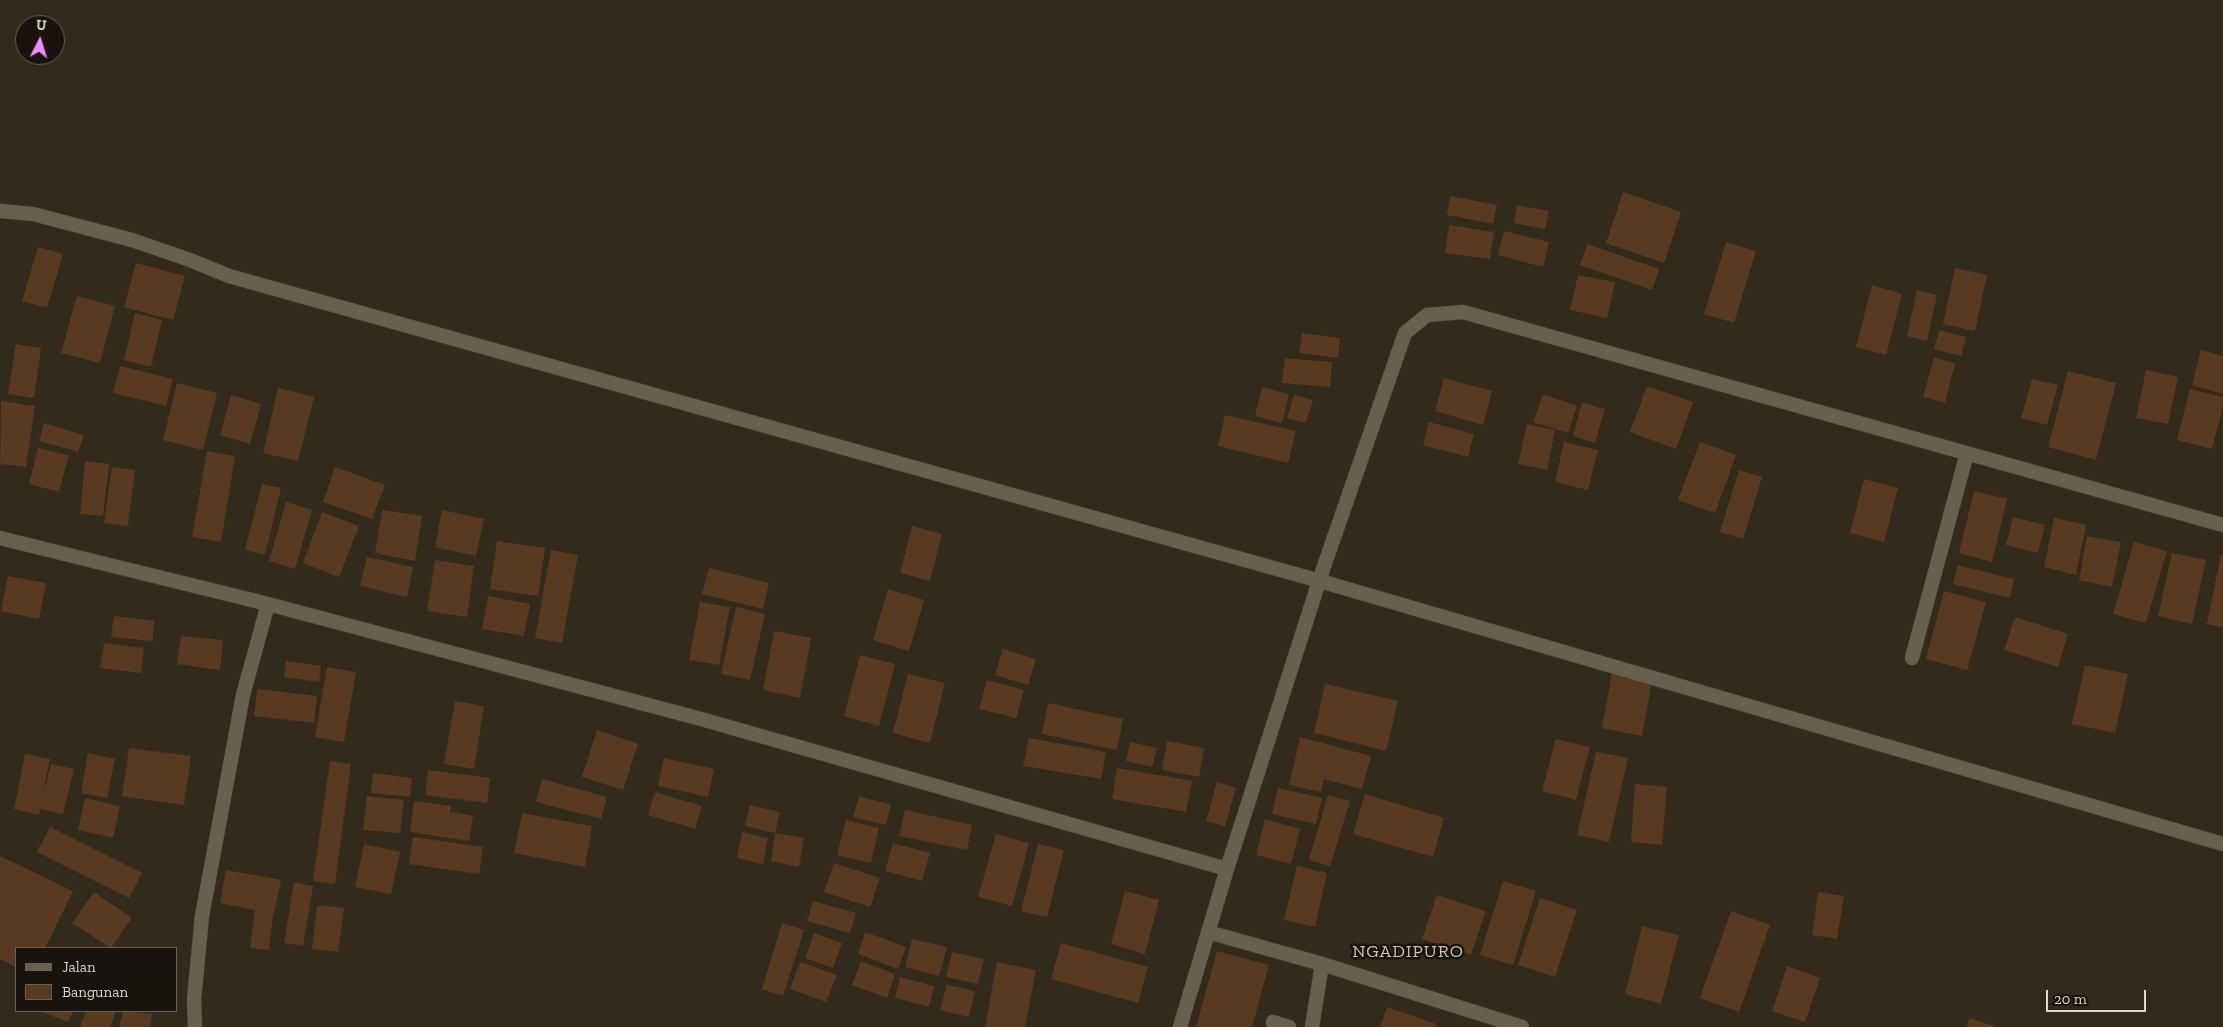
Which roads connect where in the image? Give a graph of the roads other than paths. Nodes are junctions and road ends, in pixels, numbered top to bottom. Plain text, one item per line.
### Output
1 (0, 211) edge
2 (1967, 453) junction
3 (2223, 525) edge
4 (0, 538) edge
5 (1321, 576) junction
6 (268, 604) junction
7 (1912, 658) dead end
8 (2223, 844) edge
9 (1227, 869) junction
10 (1208, 932) junction
11 (1322, 964) junction
12 (1273, 1022) dead end
13 (195, 1027) edge
14 (1180, 1027) edge
15 (1289, 1027) edge
16 (1312, 1027) edge
17 (1522, 1027) edge

1 - 5 street
2 - 3 street
2 - 5 street
2 - 7 street
4 - 6 street
5 - 8 street
5 - 9 street
6 - 9 street
6 - 13 street
9 - 10 street
10 - 11 street
10 - 14 street
11 - 16 street
11 - 17 street
12 - 15 street

